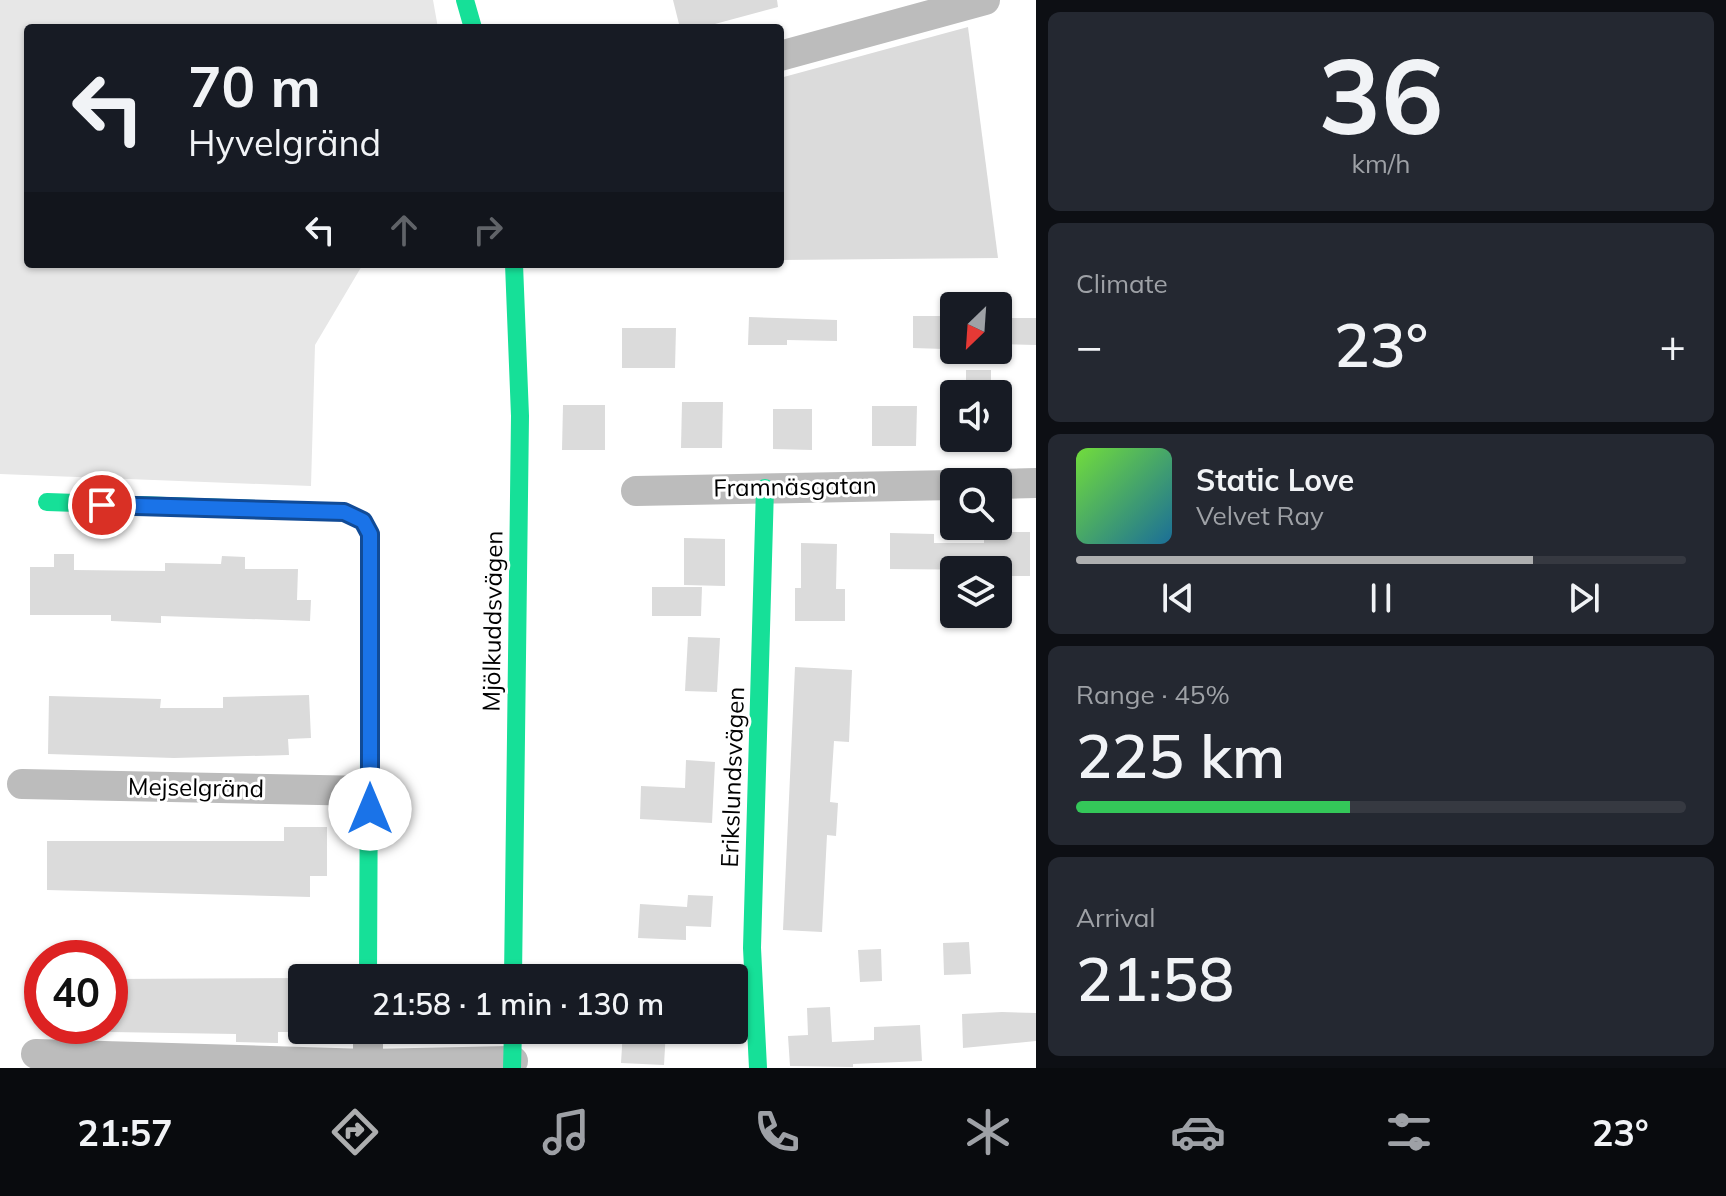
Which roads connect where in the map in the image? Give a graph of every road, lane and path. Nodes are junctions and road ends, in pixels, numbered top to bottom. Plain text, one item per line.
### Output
1 (465, 0) edge
2 (985, 0) edge
3 (472, 24) edge
4 (784, 55) edge
5 (514, 268) edge
6 (1036, 483) edge
7 (1012, 484) edge
8 (940, 485) edge
9 (765, 488) junction
10 (636, 491) dead end
11 (47, 502) dead end
12 (22, 784) dead end
13 (370, 791) junction
14 (368, 964) edge
15 (513, 964) edge
16 (368, 1044) edge
17 (513, 1044) edge
18 (36, 1054) dead end
19 (512, 1064) edge
20 (368, 1066) edge
21 (758, 1068) edge

1 - 3 street
2 - 4 street
5 - 15 street, Mjölkuddsvägen
6 - 7 street
8 - 9 street, Framnäsgatan
9 - 10 street, Framnäsgatan
9 - 21 street, Erikslundsvägen
11 - 13 street
12 - 13 street, Mejselgränd
13 - 14 street
16 - 20 street
17 - 19 street
18 - 20 street
19 - 20 street

